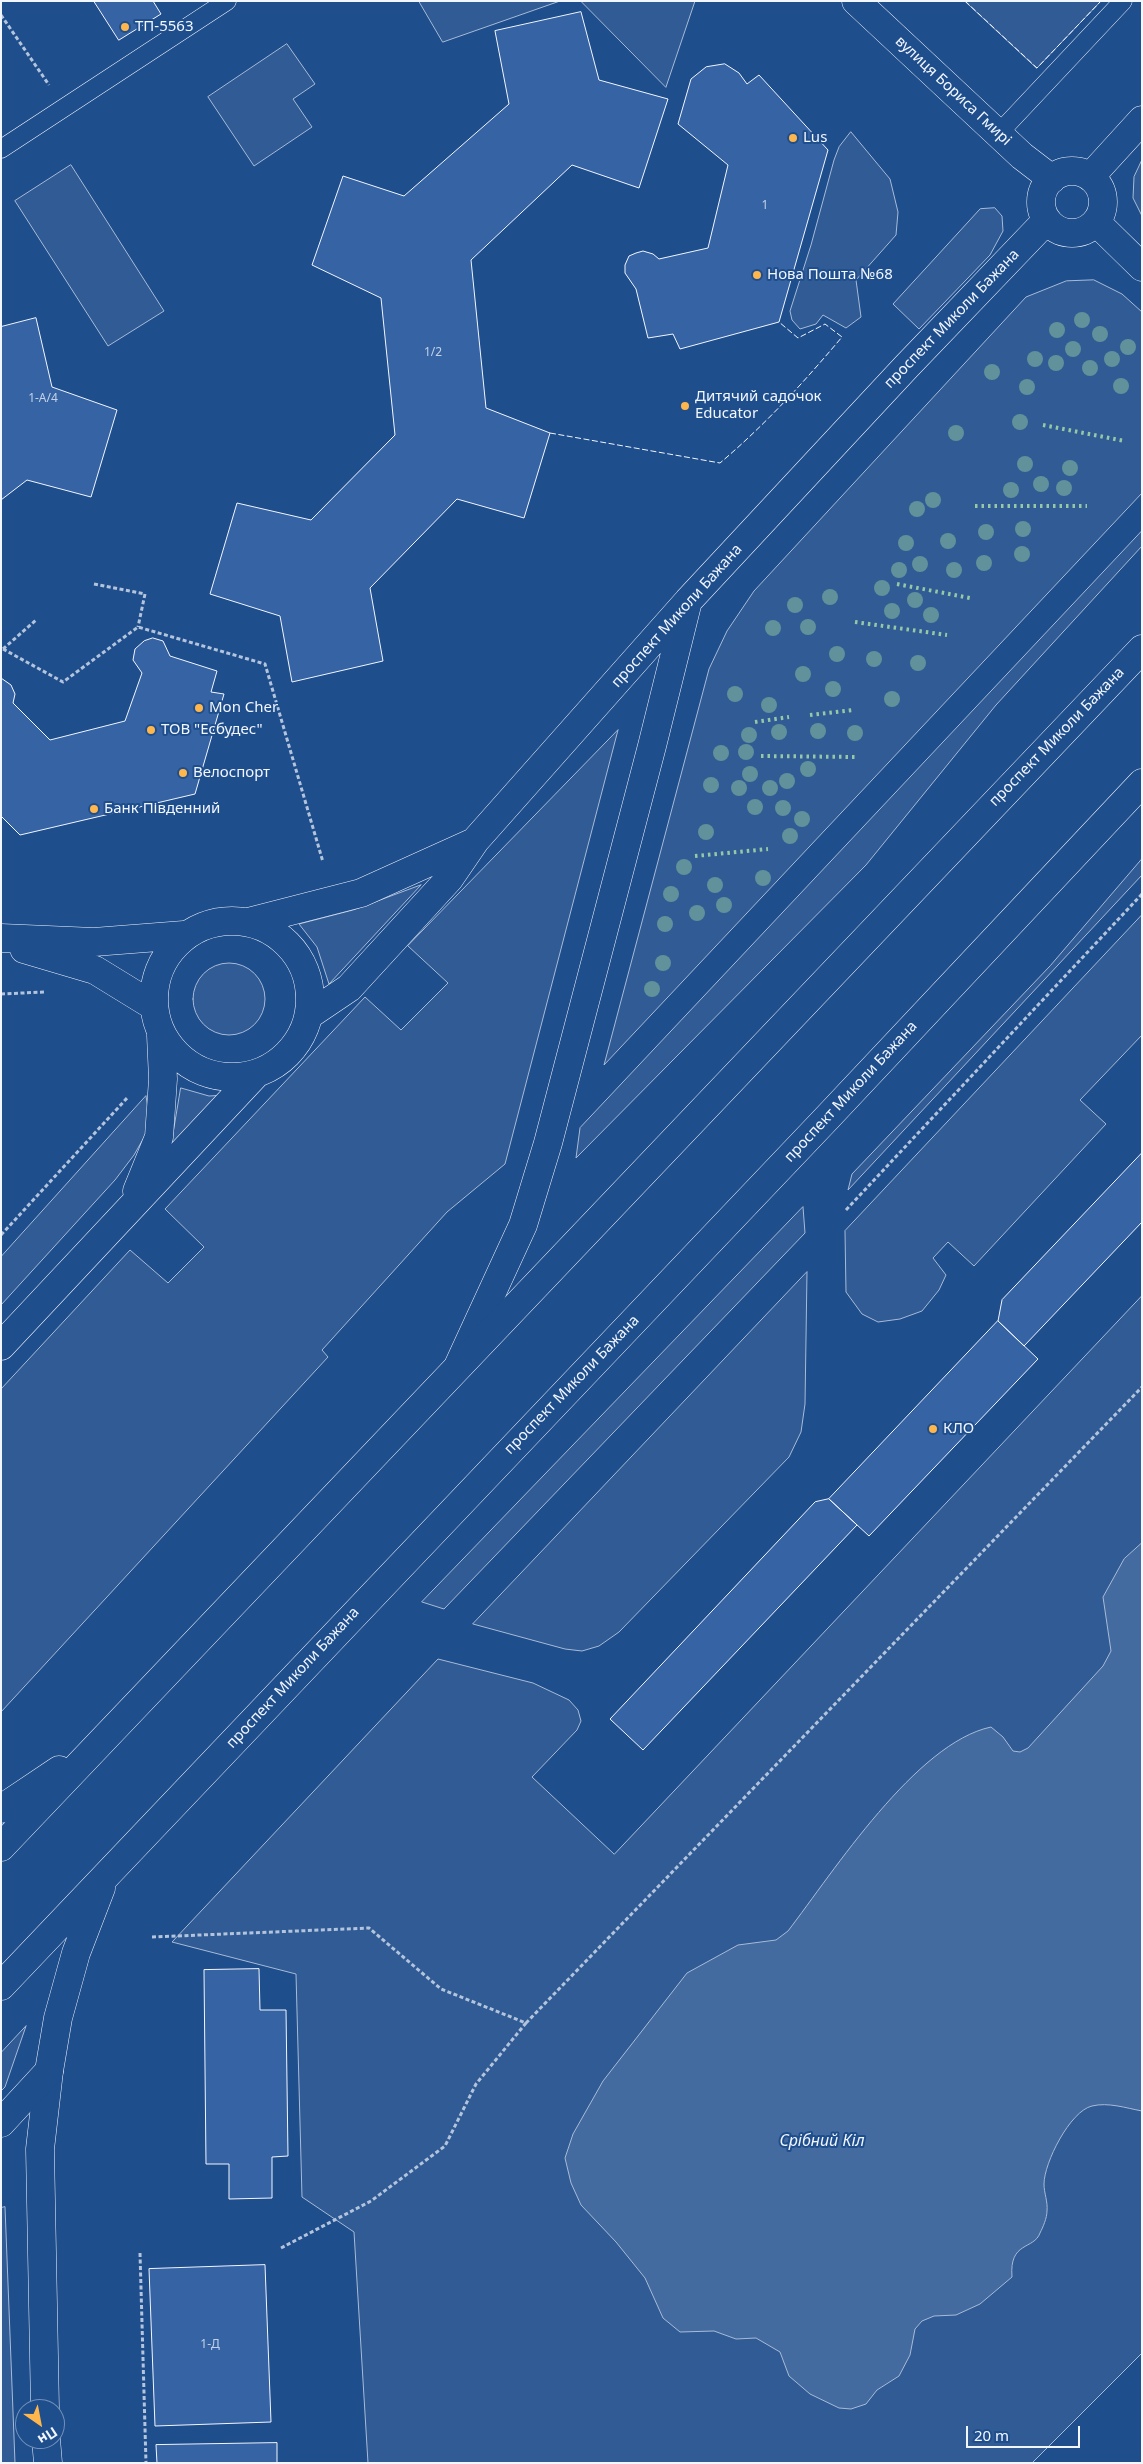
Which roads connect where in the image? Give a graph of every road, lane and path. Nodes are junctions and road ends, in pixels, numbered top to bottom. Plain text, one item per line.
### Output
1 (227, 1) edge
2 (856, 1) edge
3 (1123, 1) edge
4 (1, 16) edge
5 (52, 90) dead end
6 (1142, 120) edge
7 (998, 134) junction
8 (1, 149) edge
9 (1090, 177) junction
10 (1052, 179) junction
11 (1047, 220) junction
12 (1096, 222) junction
13 (1142, 267) edge
14 (94, 584) dead end
15 (688, 601) junction
16 (36, 620) dead end
17 (138, 627) junction
18 (1142, 649) edge
19 (2, 650) edge
20 (1142, 783) edge
21 (475, 841) junction
22 (323, 862) dead end
23 (1142, 894) edge
24 (248, 922) junction
25 (184, 935) junction
26 (1, 940) edge
27 (48, 992) dead end
28 (1, 994) edge
29 (152, 1005) junction
30 (309, 1015) junction
31 (161, 1035) junction
32 (256, 1074) junction
33 (131, 1093) dead end
34 (131, 1206) junction
35 (846, 1210) dead end
36 (1, 1235) edge
37 (1, 1346) edge
38 (458, 1365) junction
39 (1142, 1387) edge
40 (105, 1738) junction
41 (1, 1809) edge
42 (1, 1847) edge
43 (106, 1875) junction
44 (152, 1937) dead end
45 (1, 1986) edge
46 (526, 2023) junction
47 (49, 2072) junction
48 (1, 2123) edge
49 (281, 2248) dead end
50 (140, 2253) dead end
51 (45, 2399) edge
52 (47, 2449) edge
53 (48, 2463) edge
54 (146, 2463) edge

1 - 8 lane
2 - 7 main road, вулиця Бориса Гмирі
3 - 7 lane
4 - 5 path
6 - 9 main road
7 - 10 main road, вулиця Бориса Гмирі
9 - 10 main road
9 - 12 main road
10 - 11 main road
11 - 12 main road
11 - 15 main road, проспект Миколи Бажана
12 - 13 main road
14 - 17 path
15 - 21 main road, проспект Миколи Бажана
15 - 38 main road
16 - 19 path
17 - 19 path
17 - 22 path
18 - 38 main road, проспект Миколи Бажана
20 - 43 main road, проспект Миколи Бажана
21 - 24 main road, проспект Миколи Бажана
21 - 30 main road, проспект Миколи Бажана
23 - 35 path
24 - 25 main road
24 - 30 main road
25 - 26 main road
25 - 29 main road
26 - 29 main road
27 - 28 path
29 - 31 main road
30 - 32 main road
31 - 32 main road
31 - 34 main road
32 - 34 main road
33 - 36 path
34 - 37 main road
38 - 40 main road, проспект Миколи Бажана
39 - 46 path
40 - 41 main road
40 - 42 main road, проспект Миколи Бажана
43 - 45 main road, проспект Миколи Бажана
43 - 47 main road
44 - 46 path
46 - 49 path
47 - 48 main road
47 - 51 main road
50 - 54 path
52 - 53 main road

